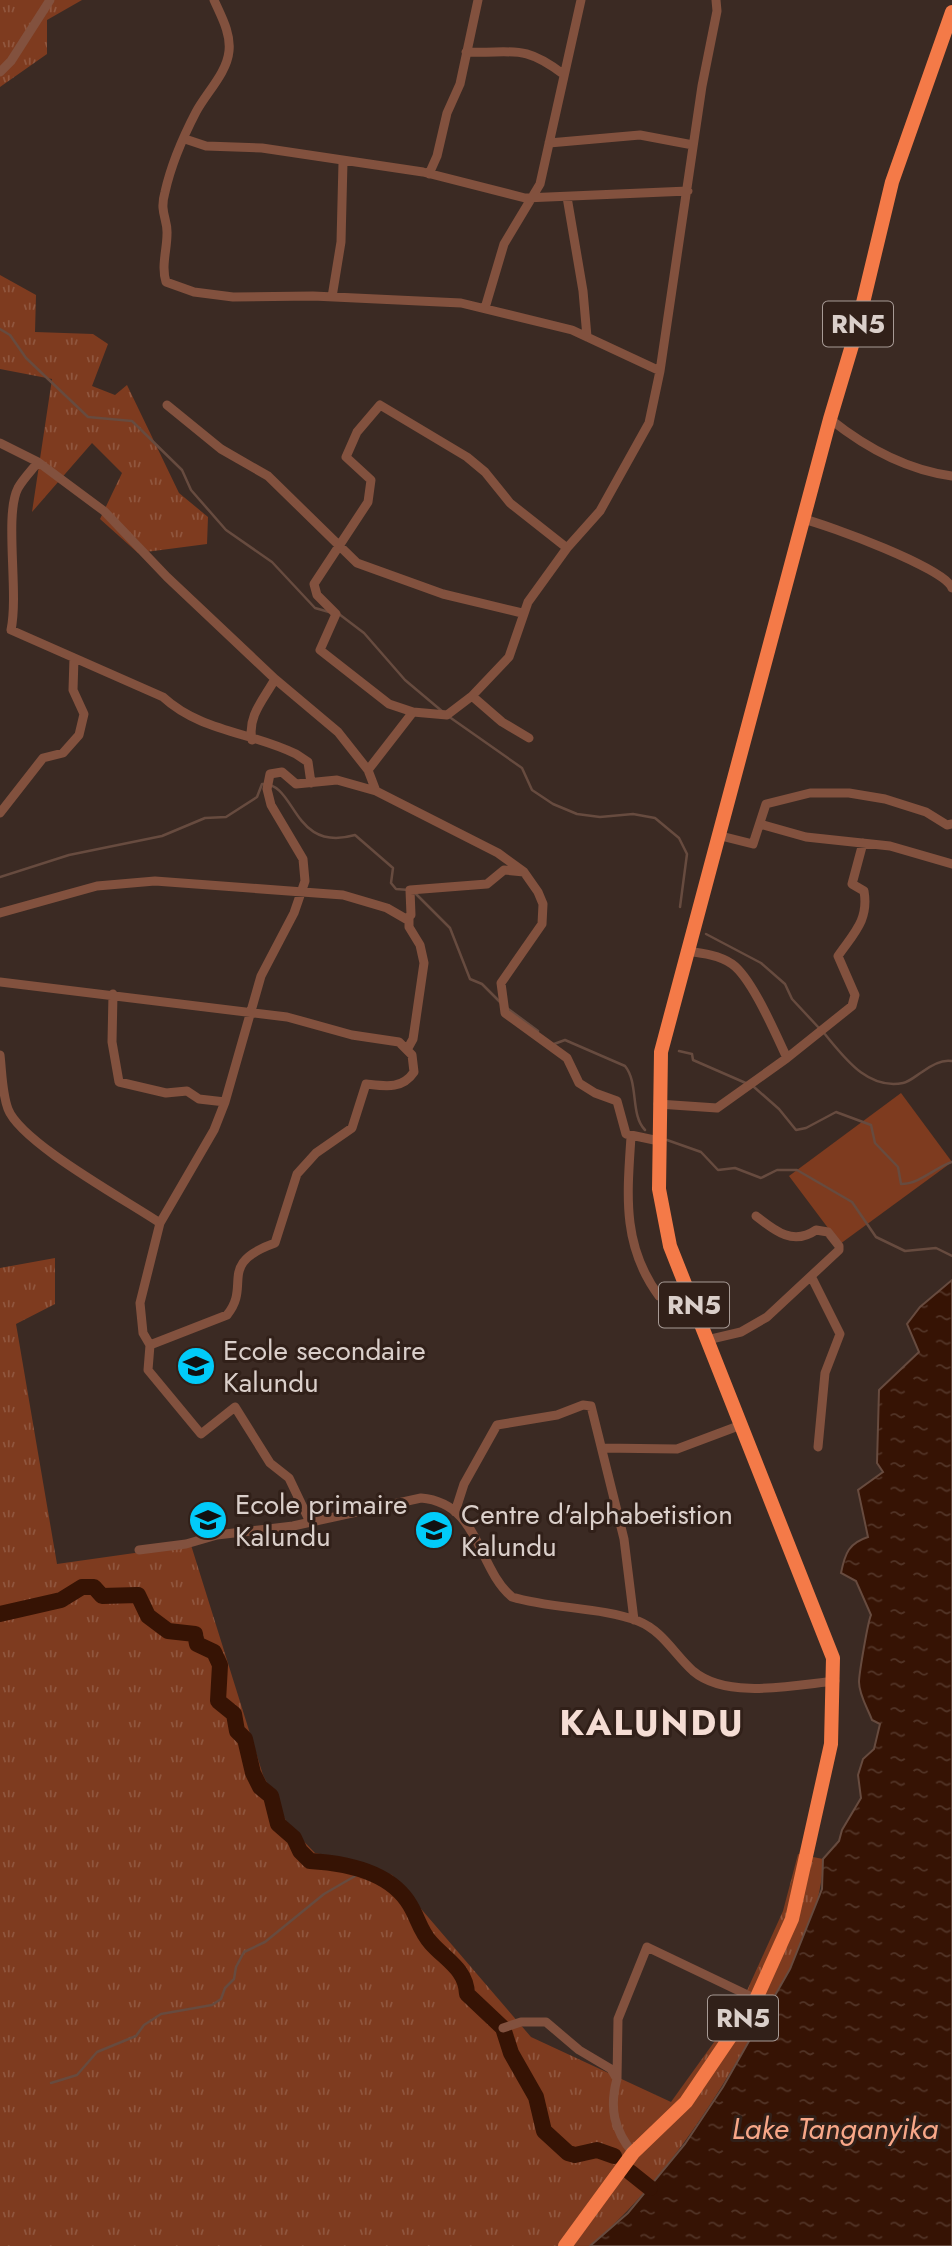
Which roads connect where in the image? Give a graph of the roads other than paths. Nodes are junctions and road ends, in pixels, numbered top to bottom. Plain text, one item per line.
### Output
1 (50, 0) edge
2 (214, 0) edge
3 (223, 0) edge
4 (478, 0) edge
5 (581, 0) edge
6 (716, 0) edge
7 (952, 12) edge
8 (466, 52) junction
9 (0, 72) edge
10 (563, 74) junction
11 (185, 139) junction
12 (549, 143) junction
13 (692, 145) junction
14 (343, 162) junction
15 (429, 174) junction
16 (688, 191) junction
17 (567, 197) junction
18 (534, 198) junction
19 (332, 297) junction
20 (485, 308) junction
21 (587, 337) junction
22 (660, 371) junction
23 (167, 405) dead end
24 (830, 419) junction
25 (0, 443) edge
26 (38, 461) junction
27 (952, 476) edge
28 (803, 519) junction
29 (340, 548) junction
30 (568, 548) junction
31 (952, 585) edge
32 (522, 613) junction
33 (74, 658) junction
34 (275, 678) junction
35 (472, 696) junction
36 (413, 712) junction
37 (529, 738) dead end
38 (252, 740) junction
39 (369, 770) junction
40 (311, 783) junction
41 (376, 790) junction
42 (0, 813) edge
43 (760, 824) junction
44 (952, 824) edge
45 (718, 835) junction
46 (863, 843) junction
47 (952, 864) edge
48 (524, 872) junction
49 (302, 891) junction
50 (0, 913) edge
51 (409, 918) junction
52 (686, 951) junction
53 (0, 982) edge
54 (113, 994) junction
55 (250, 1013) junction
56 (408, 1048) junction
57 (0, 1055) edge
58 (787, 1058) junction
59 (225, 1102) junction
60 (658, 1104) junction
61 (631, 1137) junction
62 (659, 1142) junction
63 (756, 1216) dead end
64 (160, 1223) junction
65 (812, 1278) junction
66 (688, 1288) junction
67 (707, 1340) junction
68 (150, 1345) junction
69 (741, 1425) junction
70 (818, 1447) dead end
71 (602, 1448) junction
72 (455, 1512) junction
73 (310, 1522) junction
74 (139, 1550) dead end
75 (634, 1620) junction
76 (835, 1681) junction
77 (756, 1999) junction
78 (503, 2028) dead end
79 (617, 2079) junction
80 (633, 2152) junction
81 (565, 2246) edge

1 - 9 street
2 - 3 street
2 - 11 street
4 - 8 street
5 - 10 street
6 - 13 street
7 - 24 highway, RN5
8 - 10 street
8 - 15 street
10 - 12 street
11 - 14 street
11 - 19 street
12 - 13 street
12 - 18 street
13 - 16 street
14 - 15 street
14 - 19 street
15 - 18 street
16 - 17 street
16 - 22 street
17 - 18 street
17 - 21 street
18 - 20 street
19 - 20 street
20 - 21 street
21 - 22 street
22 - 30 street
23 - 29 street
24 - 27 street
24 - 28 highway, RN5
25 - 26 street
26 - 33 street
26 - 34 street
28 - 31 street
28 - 45 highway, RN5
29 - 30 street
29 - 32 street
29 - 36 street
30 - 32 street
32 - 35 street
33 - 38 street
33 - 42 street
34 - 38 street
34 - 39 street
35 - 36 street
35 - 37 street
36 - 39 street
38 - 40 street
39 - 41 street
40 - 41 street
40 - 49 street
41 - 48 street
43 - 44 street
43 - 45 street
43 - 46 street
45 - 52 highway, RN5
46 - 47 street
46 - 58 street
48 - 51 street
48 - 61 street
49 - 50 street
49 - 51 street
49 - 55 street
51 - 56 street
52 - 58 street
52 - 60 highway, RN5
53 - 54 street
54 - 55 street
54 - 59 street
55 - 56 street
55 - 59 street
56 - 68 street
57 - 64 street
58 - 60 street
59 - 64 street
60 - 62 highway, RN5
61 - 62 street
61 - 66 street
62 - 66 highway, RN5
63 - 65 street
64 - 68 street
65 - 67 street
65 - 70 street
66 - 67 highway, RN5
67 - 69 highway, RN5
68 - 73 street
69 - 71 street
69 - 76 highway, RN5
71 - 72 street
71 - 75 street
72 - 73 street
72 - 75 street
73 - 74 street
75 - 76 street
76 - 77 highway, RN5
77 - 79 street
77 - 80 highway, RN5
78 - 79 street
79 - 80 street
80 - 81 highway, RN5

